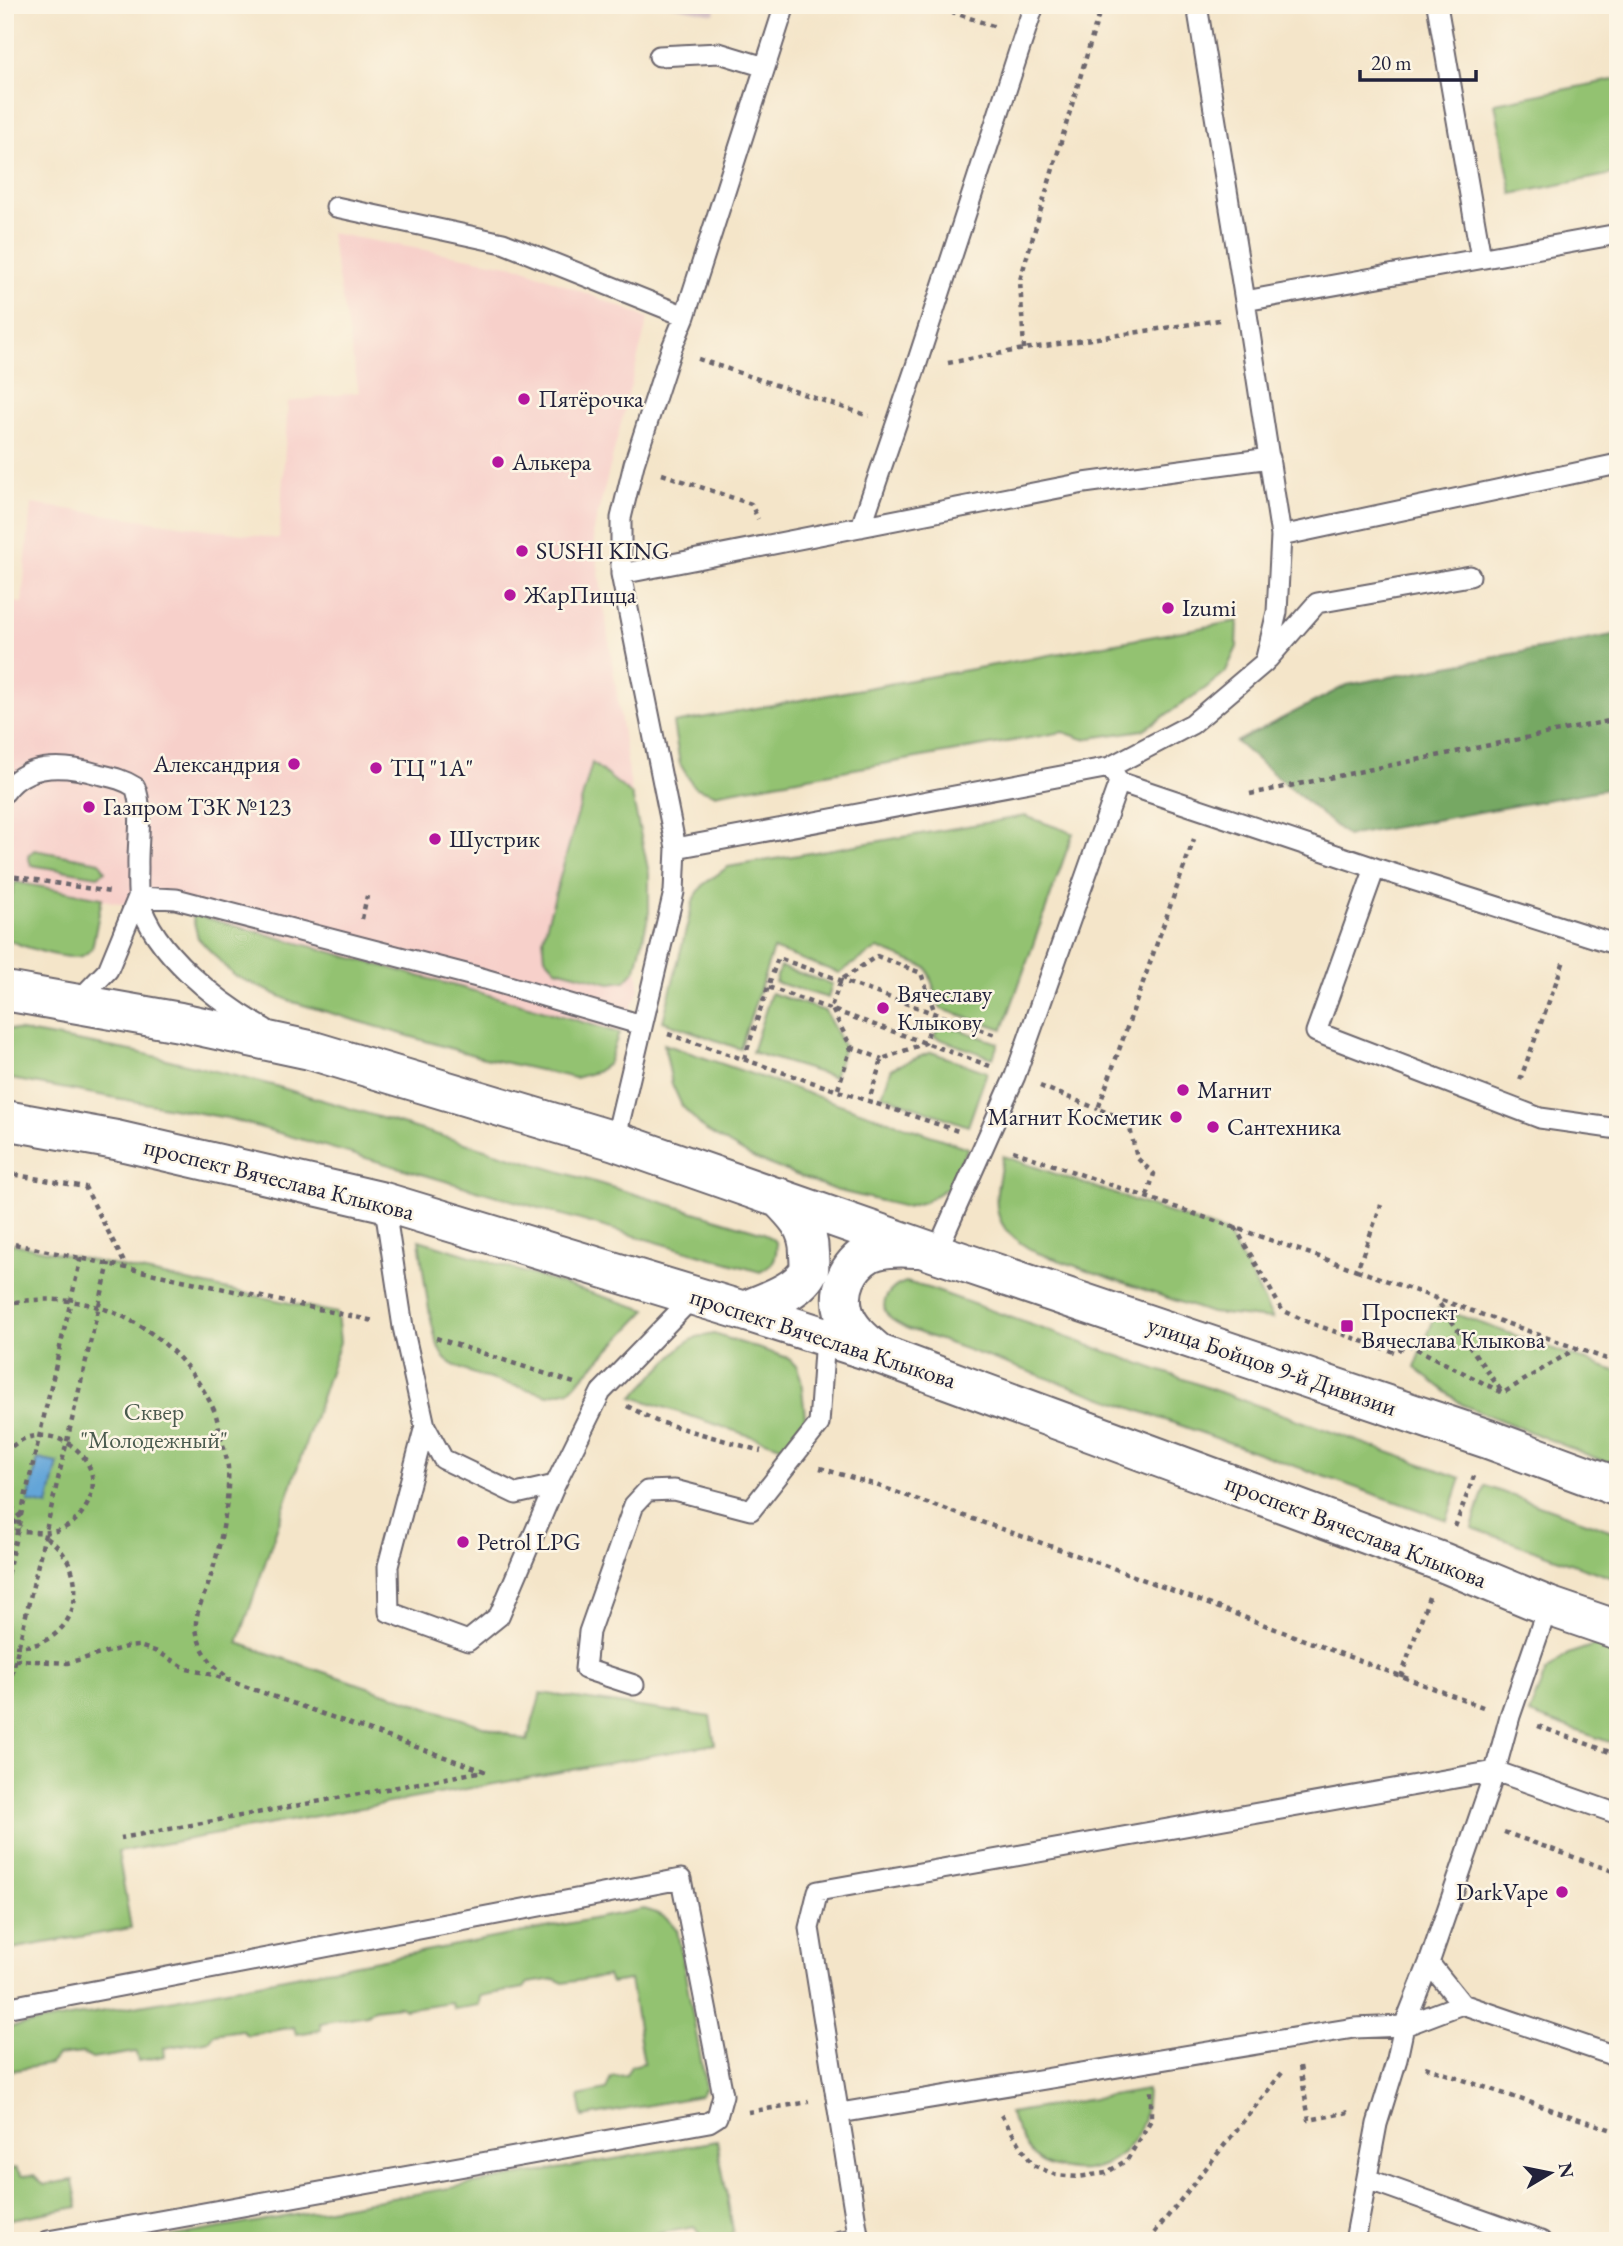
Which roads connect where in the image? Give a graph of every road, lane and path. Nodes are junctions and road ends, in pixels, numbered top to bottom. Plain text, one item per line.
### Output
1 (785, 5) edge
2 (932, 5) edge
3 (1034, 5) edge
4 (1088, 5) edge
5 (1196, 5) edge
6 (1437, 5) edge
7 (1024, 36) junction
8 (659, 56) dead end
9 (765, 67) junction
10 (336, 207) dead end
11 (1618, 234) edge
12 (1481, 258) junction
13 (1247, 308) junction
14 (685, 316) junction
15 (1024, 349) junction
16 (671, 350) junction
17 (915, 369) junction
18 (896, 425) junction
19 (1270, 458) junction
20 (634, 464) junction
21 (1618, 464) edge
22 (861, 527) junction
23 (1282, 536) junction
24 (770, 545) junction
25 (621, 574) junction
26 (1470, 576) dead end
27 (1265, 662) junction
28 (1618, 719) edge
29 (1115, 774) junction
30 (5, 792) edge
31 (1191, 806) junction
32 (676, 848) junction
33 (1375, 868) junction
34 (5, 875) edge
35 (138, 897) junction
36 (1618, 946) edge
37 (841, 980) junction
38 (768, 987) junction
39 (5, 990) edge
40 (76, 1003) junction
41 (831, 1007) junction
42 (935, 1013) junction
43 (642, 1025) junction
44 (925, 1043) junction
45 (1026, 1046) junction
46 (851, 1047) junction
47 (310, 1050) junction
48 (744, 1059) junction
49 (883, 1059) junction
50 (1015, 1076) junction
51 (838, 1089) junction
52 (869, 1100) junction
53 (1098, 1109) dead end
54 (5, 1120) edge
55 (1618, 1129) edge
56 (615, 1141) junction
57 (987, 1142) junction
58 (5, 1173) edge
59 (778, 1197) junction
60 (384, 1202) junction
61 (1381, 1205) dead end
62 (1234, 1227) junction
63 (931, 1251) junction
64 (81, 1257) dead end
65 (109, 1263) dead end
66 (126, 1266) dead end
67 (1357, 1269) junction
68 (695, 1296) junction
69 (1434, 1296) junction
70 (71, 1300) junction
71 (5, 1304) edge
72 (98, 1307) junction
73 (744, 1311) junction
74 (825, 1337) junction
75 (1577, 1348) junction
76 (878, 1354) junction
77 (1618, 1363) edge
78 (1503, 1393) junction
79 (425, 1426) junction
80 (40, 1436) junction
81 (1488, 1438) junction
82 (67, 1441) junction
83 (5, 1454) edge
84 (555, 1485) junction
85 (1618, 1487) edge
86 (5, 1498) edge
87 (5, 1514) edge
88 (21, 1518) junction
89 (18, 1528) junction
90 (5, 1532) edge
91 (45, 1535) junction
92 (5, 1544) edge
93 (12, 1553) junction
94 (1441, 1562) junction
95 (5, 1584) edge
96 (1548, 1605) junction
97 (1618, 1630) edge
98 (5, 1645) edge
99 (18, 1646) junction
100 (5, 1659) edge
101 (15, 1661) junction
102 (1401, 1677) dead end
103 (236, 1684) junction
104 (634, 1685) dead end
105 (5, 1704) edge
106 (1495, 1771) junction
107 (1618, 1814) edge
108 (1477, 1822) junction
109 (121, 1838) dead end
110 (1618, 1873) edge
111 (1429, 1963) junction
112 (1462, 2004) junction
113 (5, 2008) edge
114 (1405, 2026) junction
115 (1297, 2053) dead end
116 (1618, 2057) edge
117 (1397, 2059) junction
118 (1144, 2062) junction
119 (1289, 2063) dead end
120 (993, 2087) junction
121 (839, 2106) junction
122 (717, 2117) junction
123 (1377, 2123) junction
124 (1618, 2132) edge
125 (1367, 2179) junction
126 (853, 2240) edge
127 (48, 2241) edge
128 (1148, 2241) edge
129 (1355, 2241) edge
130 (1541, 2241) edge

1 - 9 lane
2 - 7 path
3 - 7 lane
4 - 15 path
5 - 13 lane
6 - 12 lane
7 - 17 lane
8 - 9 lane
9 - 14 lane
10 - 14 lane
11 - 12 lane
12 - 13 lane
13 - 15 path
13 - 19 lane
14 - 16 lane
15 - 17 path
16 - 18 path
16 - 20 lane
17 - 18 lane
18 - 22 lane
19 - 22 lane
19 - 23 lane
20 - 24 path
20 - 25 lane
21 - 23 lane
22 - 24 lane
23 - 27 lane
24 - 25 lane
25 - 32 lane
26 - 27 lane
27 - 29 lane
28 - 31 path
29 - 31 lane
29 - 32 lane
29 - 45 lane
30 - 35 lane
31 - 33 lane
32 - 43 lane
33 - 36 lane
33 - 55 lane
34 - 35 path
35 - 40 lane
35 - 43 lane
35 - 47 lane
37 - 38 path
37 - 41 path
37 - 42 path
37 - 42 path
38 - 41 path
38 - 48 path
39 - 40 main road
40 - 47 main road
41 - 44 path
41 - 46 path
42 - 44 path
42 - 45 path
43 - 48 path
43 - 56 lane
44 - 49 path
44 - 50 path
45 - 50 lane
46 - 49 path
46 - 51 path
47 - 56 main road
48 - 51 path
49 - 52 path
50 - 53 path
50 - 57 lane
51 - 52 path
52 - 57 path
54 - 60 main road, проспект Вячеслава Клыкова
56 - 59 main road
57 - 62 path
57 - 63 lane
58 - 66 path
59 - 63 main road
59 - 73 main road
60 - 68 main road, проспект Вячеслава Клыкова
60 - 79 lane
61 - 67 path
62 - 67 path
62 - 78 path
63 - 76 main road
63 - 81 main road, улица Бойцов 9-й Дивизии
64 - 70 path
65 - 72 path
67 - 69 path
68 - 73 main road, проспект Вячеслава Клыкова
68 - 84 lane
69 - 75 path
69 - 78 path
70 - 71 path
70 - 72 path
70 - 80 path
72 - 82 path
72 - 103 path
73 - 74 main road, проспект Вячеслава Клыкова
74 - 76 main road, проспект Вячеслава Клыкова
74 - 104 lane
75 - 77 path
75 - 78 path
76 - 94 main road, проспект Вячеслава Клыкова
78 - 81 path
79 - 84 lane
79 - 84 lane
80 - 82 path
80 - 83 path
80 - 88 path
81 - 85 main road, улица Бойцов 9-й Дивизии
81 - 94 path
82 - 91 path
82 - 91 path
86 - 88 path
87 - 89 path
88 - 89 path
89 - 90 path
89 - 91 path
89 - 93 path
91 - 99 path
91 - 99 path
92 - 93 path
93 - 95 path
94 - 96 main road, проспект Вячеслава Клыкова
94 - 102 path
96 - 97 main road, проспект Вячеслава Клыкова
96 - 106 lane
98 - 99 path
99 - 101 path
100 - 101 path
101 - 103 path
101 - 105 path
103 - 109 path
106 - 107 lane
106 - 108 lane
106 - 121 lane
108 - 110 path
108 - 111 lane
111 - 112 lane
111 - 114 lane
112 - 114 lane
112 - 116 lane
113 - 122 lane
114 - 117 lane
114 - 118 lane
115 - 123 path
117 - 123 lane
117 - 124 path
118 - 120 lane
118 - 120 path
119 - 128 path
120 - 121 lane
121 - 122 path
121 - 126 lane
122 - 127 lane
123 - 125 lane
125 - 129 lane
125 - 130 lane

